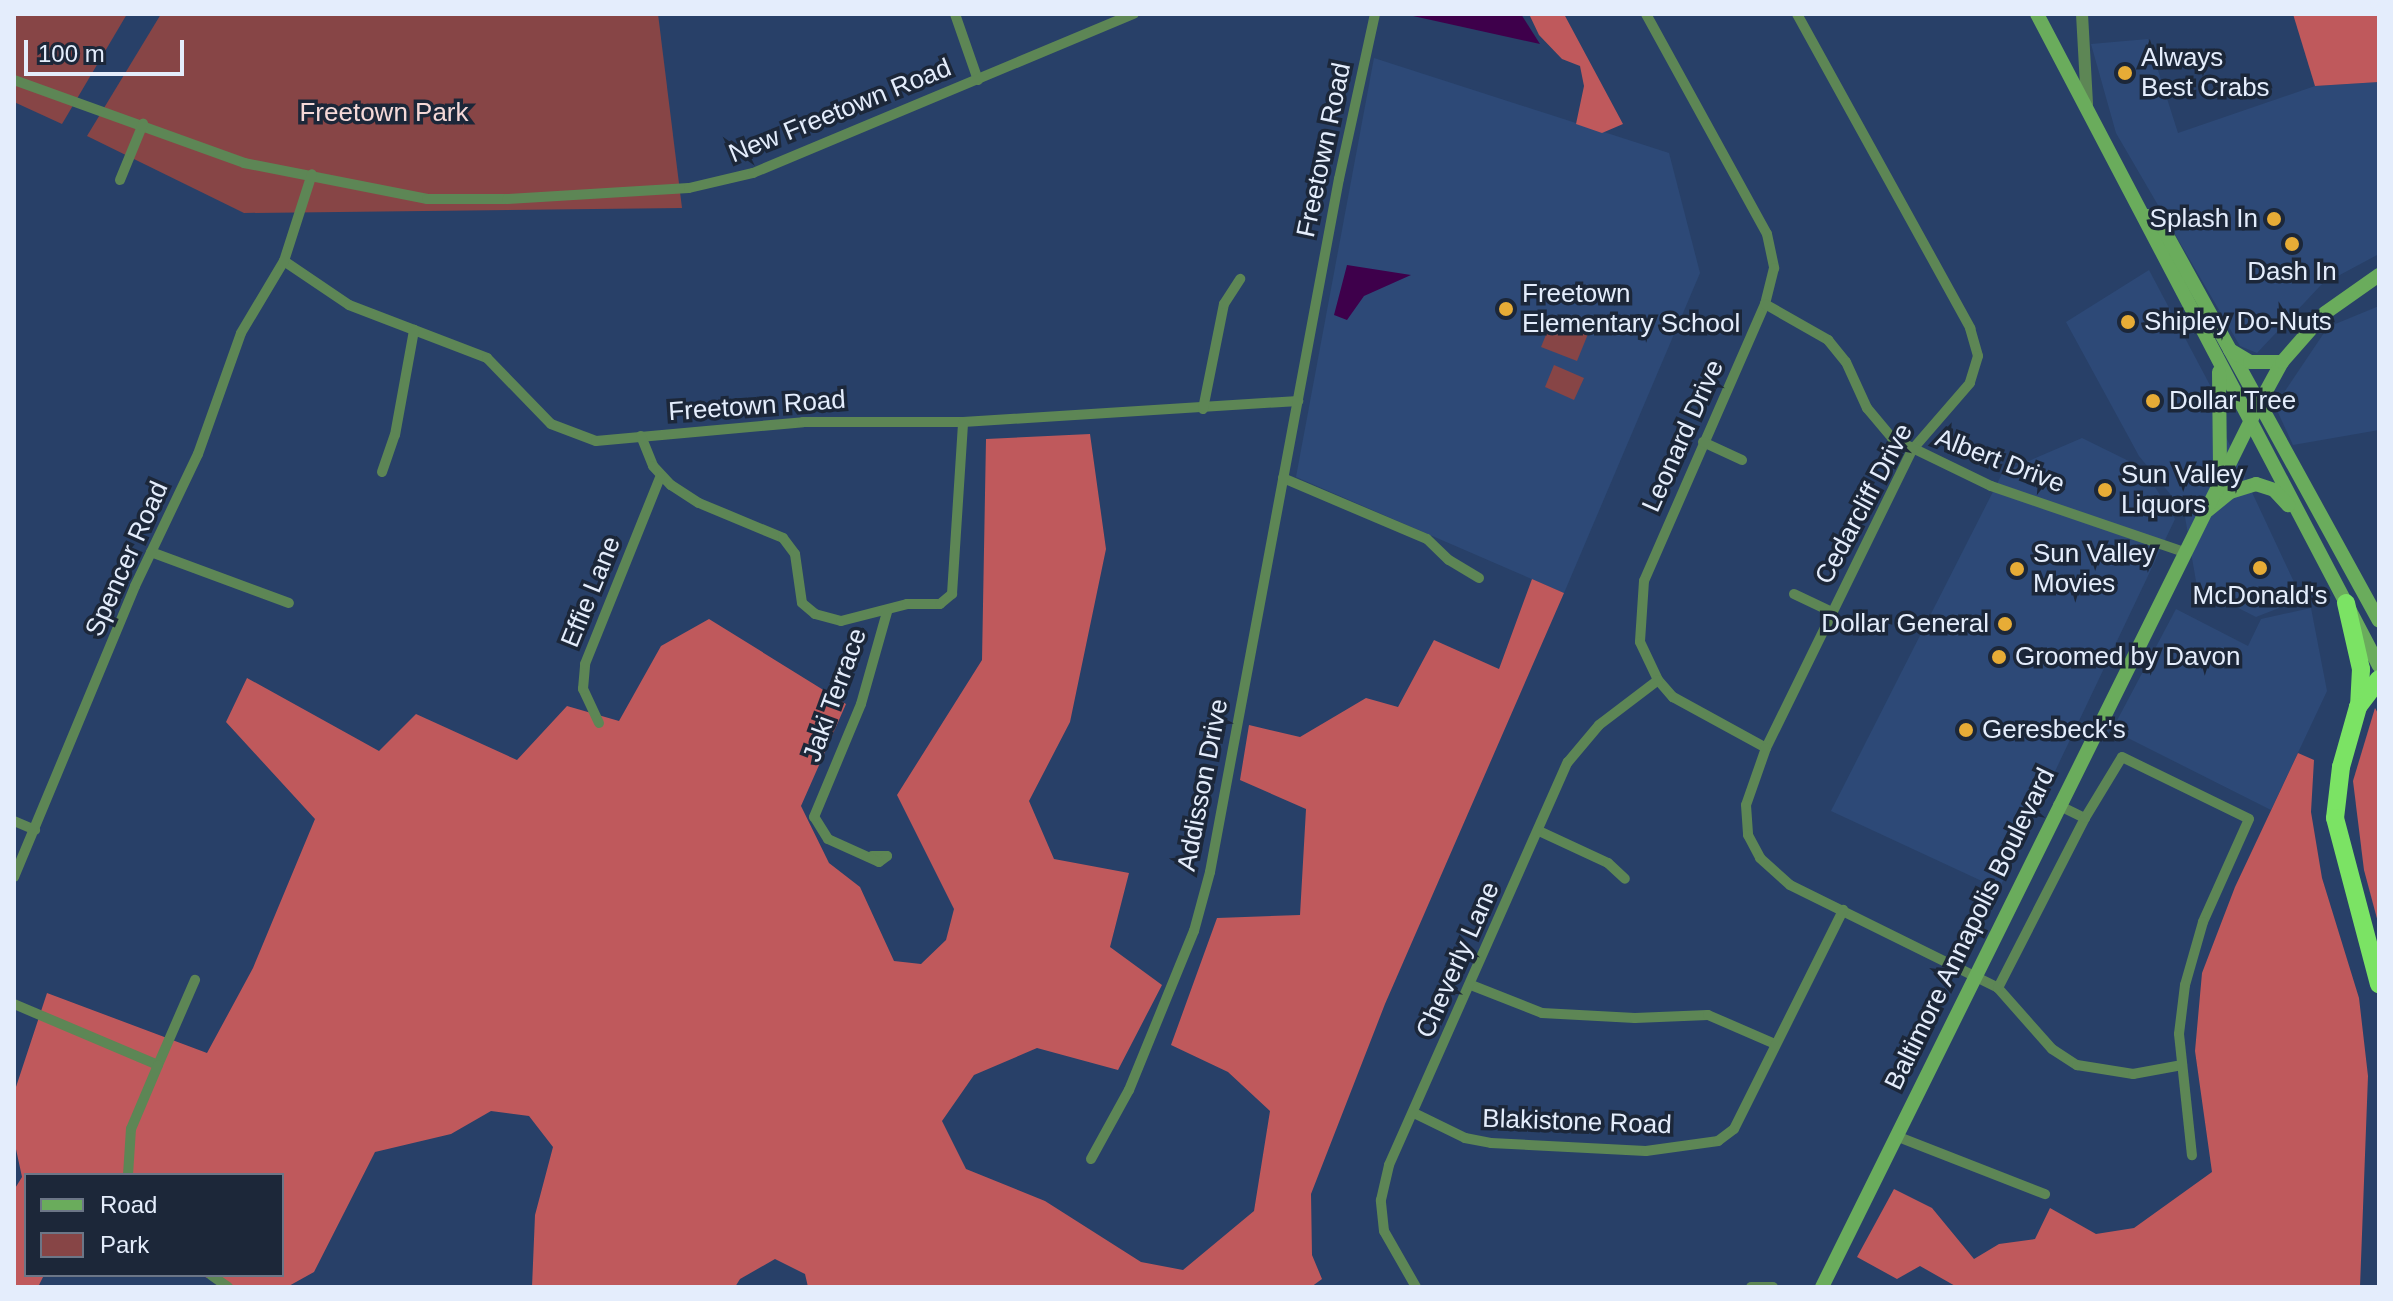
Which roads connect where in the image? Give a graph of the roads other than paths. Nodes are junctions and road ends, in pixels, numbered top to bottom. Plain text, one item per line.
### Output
1 (955, 14) edge
2 (1134, 14) edge
3 (1375, 14) edge
4 (1646, 14) edge
5 (1797, 14) edge
6 (2037, 14) edge
7 (2082, 14) edge
8 (14, 80) edge
9 (978, 80) junction
10 (2087, 104) junction
11 (143, 124) junction
12 (312, 174) junction
13 (120, 180) dead end
14 (2147, 216) junction
15 (284, 261) junction
16 (2379, 275) edge
17 (1240, 279) dead end
18 (1765, 304) junction
19 (414, 330) junction
20 (2227, 348) junction
21 (2282, 362) junction
22 (2219, 366) junction
23 (1298, 401) junction
24 (2258, 406) junction
25 (1203, 409) junction
26 (963, 422) junction
27 (2249, 422) junction
28 (641, 436) junction
29 (1703, 442) junction
30 (1912, 450) junction
31 (1742, 460) dead end
32 (382, 472) dead end
33 (660, 477) junction
34 (1283, 478) junction
35 (2220, 479) junction
36 (2202, 515) junction
37 (2300, 518) junction
38 (151, 552) junction
39 (2184, 552) junction
40 (1479, 578) dead end
41 (1794, 594) dead end
42 (289, 603) dead end
43 (2346, 603) junction
44 (887, 612) junction
45 (1832, 612) junction
46 (2379, 621) edge
47 (2379, 666) edge
48 (2379, 679) edge
49 (1658, 680) junction
50 (2358, 707) junction
51 (599, 723) dead end
52 (1766, 748) junction
53 (2058, 805) junction
54 (2085, 818) junction
55 (14, 821) edge
56 (35, 830) junction
57 (1539, 831) junction
58 (872, 856) dead end
59 (14, 877) edge
60 (1625, 879) dead end
61 (1843, 910) junction
62 (1974, 976) junction
63 (195, 980) dead end
64 (2379, 984) edge
65 (1471, 985) junction
66 (1998, 988) junction
67 (14, 1004) edge
68 (1775, 1044) junction
69 (158, 1065) junction
70 (2182, 1065) junction
71 (1414, 1113) junction
72 (1896, 1136) junction
73 (2192, 1155) dead end
74 (1091, 1159) dead end
75 (128, 1173) edge
76 (2045, 1194) dead end
77 (1416, 1287) edge
78 (1751, 1287) edge
79 (1773, 1287) edge
80 (1822, 1287) edge

1 - 9 street
2 - 9 street, New Freetown Road
3 - 23 street, Freetown Road
4 - 18 street, Leonard Drive
5 - 30 street, Cedarcliff Drive
6 - 10 main road
7 - 10 street
8 - 11 street
9 - 12 street, New Freetown Road
10 - 14 main road
11 - 12 street
11 - 13 street
12 - 15 street
14 - 20 main road
14 - 22 main road
15 - 19 street, Freetown Road
15 - 38 street, Spencer Road
16 - 21 main road, Baltimore Annapolis Boulevard
17 - 25 street
18 - 29 street, Leonard Drive
18 - 30 street, Albert Drive
19 - 28 street, Freetown Road
19 - 32 street
20 - 21 main road
20 - 24 main road
21 - 24 main road, Baltimore Annapolis Boulevard
22 - 27 main road
22 - 35 main road
23 - 25 street, Freetown Road
23 - 34 street, Addisson Drive
24 - 27 main road, Baltimore Annapolis Boulevard
24 - 46 main road
25 - 26 street, Freetown Road
26 - 28 street, Freetown Road
26 - 44 street, Jaki Terrace
27 - 35 main road, Baltimore Annapolis Boulevard
27 - 37 main road
28 - 33 street
29 - 31 street
29 - 49 street, Leonard Drive
30 - 39 street, Albert Drive
30 - 45 street, Cedarcliff Drive
33 - 44 street
33 - 51 street, Effie Lane
34 - 40 street
34 - 74 street, Addisson Drive
35 - 36 main road, Baltimore Annapolis Boulevard
36 - 37 main road
36 - 39 main road, Baltimore Annapolis Boulevard
37 - 43 main road
38 - 42 street
38 - 56 street, Spencer Road
39 - 53 main road, Baltimore Annapolis Boulevard
41 - 45 street
43 - 47 main road
43 - 50 highway
44 - 58 street, Jaki Terrace
45 - 52 street, Cedarcliff Drive
48 - 50 highway
49 - 52 street, Leonard Drive
49 - 57 street, Cheverly Lane
50 - 64 highway
52 - 61 street, Cedarcliff Drive
53 - 54 street
53 - 62 main road, Baltimore Annapolis Boulevard
54 - 66 street
54 - 70 street
55 - 56 street
56 - 59 street, Spencer Road
57 - 60 street
57 - 65 street, Cheverly Lane
61 - 62 street, Cedarcliff Drive
61 - 68 street, Blakistone Road
62 - 66 street, Cedarcliff Drive
62 - 72 main road, Baltimore Annapolis Boulevard
63 - 69 street
65 - 68 street
65 - 71 street, Cheverly Lane
66 - 70 street
67 - 69 street
68 - 71 street, Blakistone Road
69 - 75 street
70 - 73 street
71 - 77 street, Cheverly Lane
72 - 76 street
72 - 80 main road, Baltimore Annapolis Boulevard
78 - 79 street

